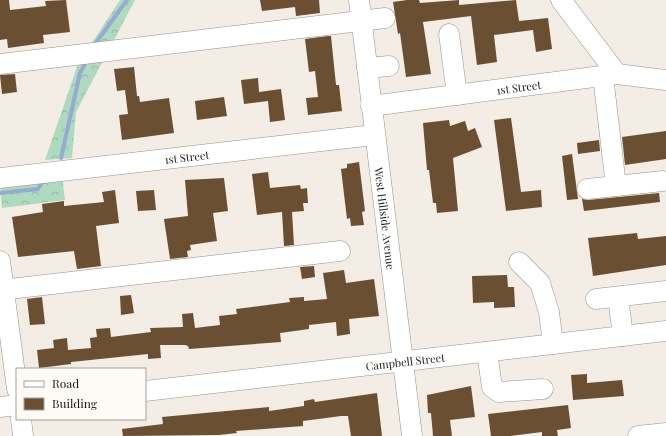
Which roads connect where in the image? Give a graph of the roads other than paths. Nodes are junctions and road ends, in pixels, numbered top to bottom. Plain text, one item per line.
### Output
1 (359, 0) edge
2 (561, 0) edge
3 (385, 18) dead end
4 (361, 21) junction
5 (449, 34) dead end
6 (0, 64) edge
7 (389, 66) dead end
8 (367, 68) junction
9 (610, 75) junction
10 (666, 80) edge
11 (457, 95) junction
12 (371, 106) junction
13 (374, 135) junction
14 (0, 178) edge
15 (663, 181) dead end
16 (616, 186) junction
17 (586, 189) dead end
18 (340, 251) dead end
19 (0, 261) edge
20 (519, 262) dead end
21 (2, 290) edge
22 (666, 291) edge
23 (618, 296) junction
24 (596, 299) dead end
25 (666, 331) edge
26 (623, 336) junction
27 (553, 344) junction
28 (487, 352) junction
29 (403, 362) junction
30 (16, 382) edge
31 (543, 389) dead end
32 (146, 391) edge
33 (16, 405) edge
34 (0, 407) edge
35 (21, 420) edge
36 (666, 433) edge
37 (23, 436) edge
38 (412, 436) edge
39 (638, 436) edge

1 - 4 street, West Hillside Avenue
2 - 9 street
3 - 4 street
4 - 6 street
4 - 8 street, West Hillside Avenue
5 - 11 street
7 - 8 street
8 - 12 street, West Hillside Avenue
9 - 10 street, 1st Street
9 - 11 street, 1st Street
9 - 16 street
11 - 12 street, 1st Street
12 - 13 street, West Hillside Avenue
13 - 14 street, 1st Street
13 - 29 street, West Hillside Avenue
15 - 16 street
16 - 17 street
18 - 21 street
19 - 21 street
20 - 27 street
21 - 30 street
22 - 23 street
23 - 24 street
23 - 26 street
25 - 26 street, Campbell Street
26 - 27 street, Campbell Street
27 - 28 street, Campbell Street
28 - 29 street, Campbell Street
28 - 31 street
29 - 32 street, Campbell Street
29 - 38 street, West Hillside Avenue
33 - 34 street
35 - 37 street
36 - 39 street

